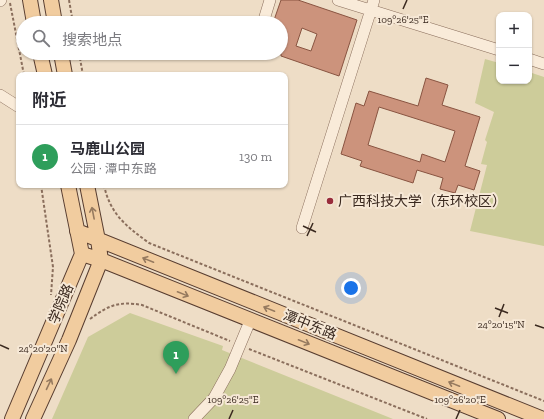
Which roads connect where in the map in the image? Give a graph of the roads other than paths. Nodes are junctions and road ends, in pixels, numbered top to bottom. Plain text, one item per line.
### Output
1 (30, 0) edge
2 (51, 0) edge
3 (270, 0) edge
4 (338, 0) edge
5 (374, 0) edge
6 (371, 11) junction
7 (33, 16) edge
8 (54, 16) edge
9 (265, 16) edge
10 (496, 49) edge
11 (42, 60) edge
12 (63, 60) edge
13 (532, 60) edge
14 (544, 64) edge
15 (44, 72) edge
16 (65, 72) edge
17 (0, 95) edge
18 (16, 105) edge
19 (69, 188) edge
20 (88, 188) edge
21 (302, 228) dead end
22 (77, 231) junction
23 (98, 240) junction
24 (82, 254) junction
25 (101, 260) junction
26 (250, 321) junction
27 (37, 418) edge
28 (12, 419) edge
29 (194, 419) edge
30 (498, 419) edge
31 (542, 419) edge

1 - 7 main road
2 - 8 main road
3 - 9 lane
4 - 6 lane
5 - 6 lane
6 - 10 lane
6 - 21 lane
11 - 15 main road
12 - 16 main road
13 - 14 lane
17 - 18 lane
19 - 22 main road
23 -> 20 main road
22 - 23 main road, 潭中东路
22 - 24 main road
23 - 25 main road
31 -> 23 main road, 潭中东路
24 - 25 main road, 潭中东路
24 - 28 main road, 学院路
25 -> 26 main road, 潭中东路
27 -> 25 main road, 学院路
26 - 29 lane
26 -> 30 main road, 潭中东路

